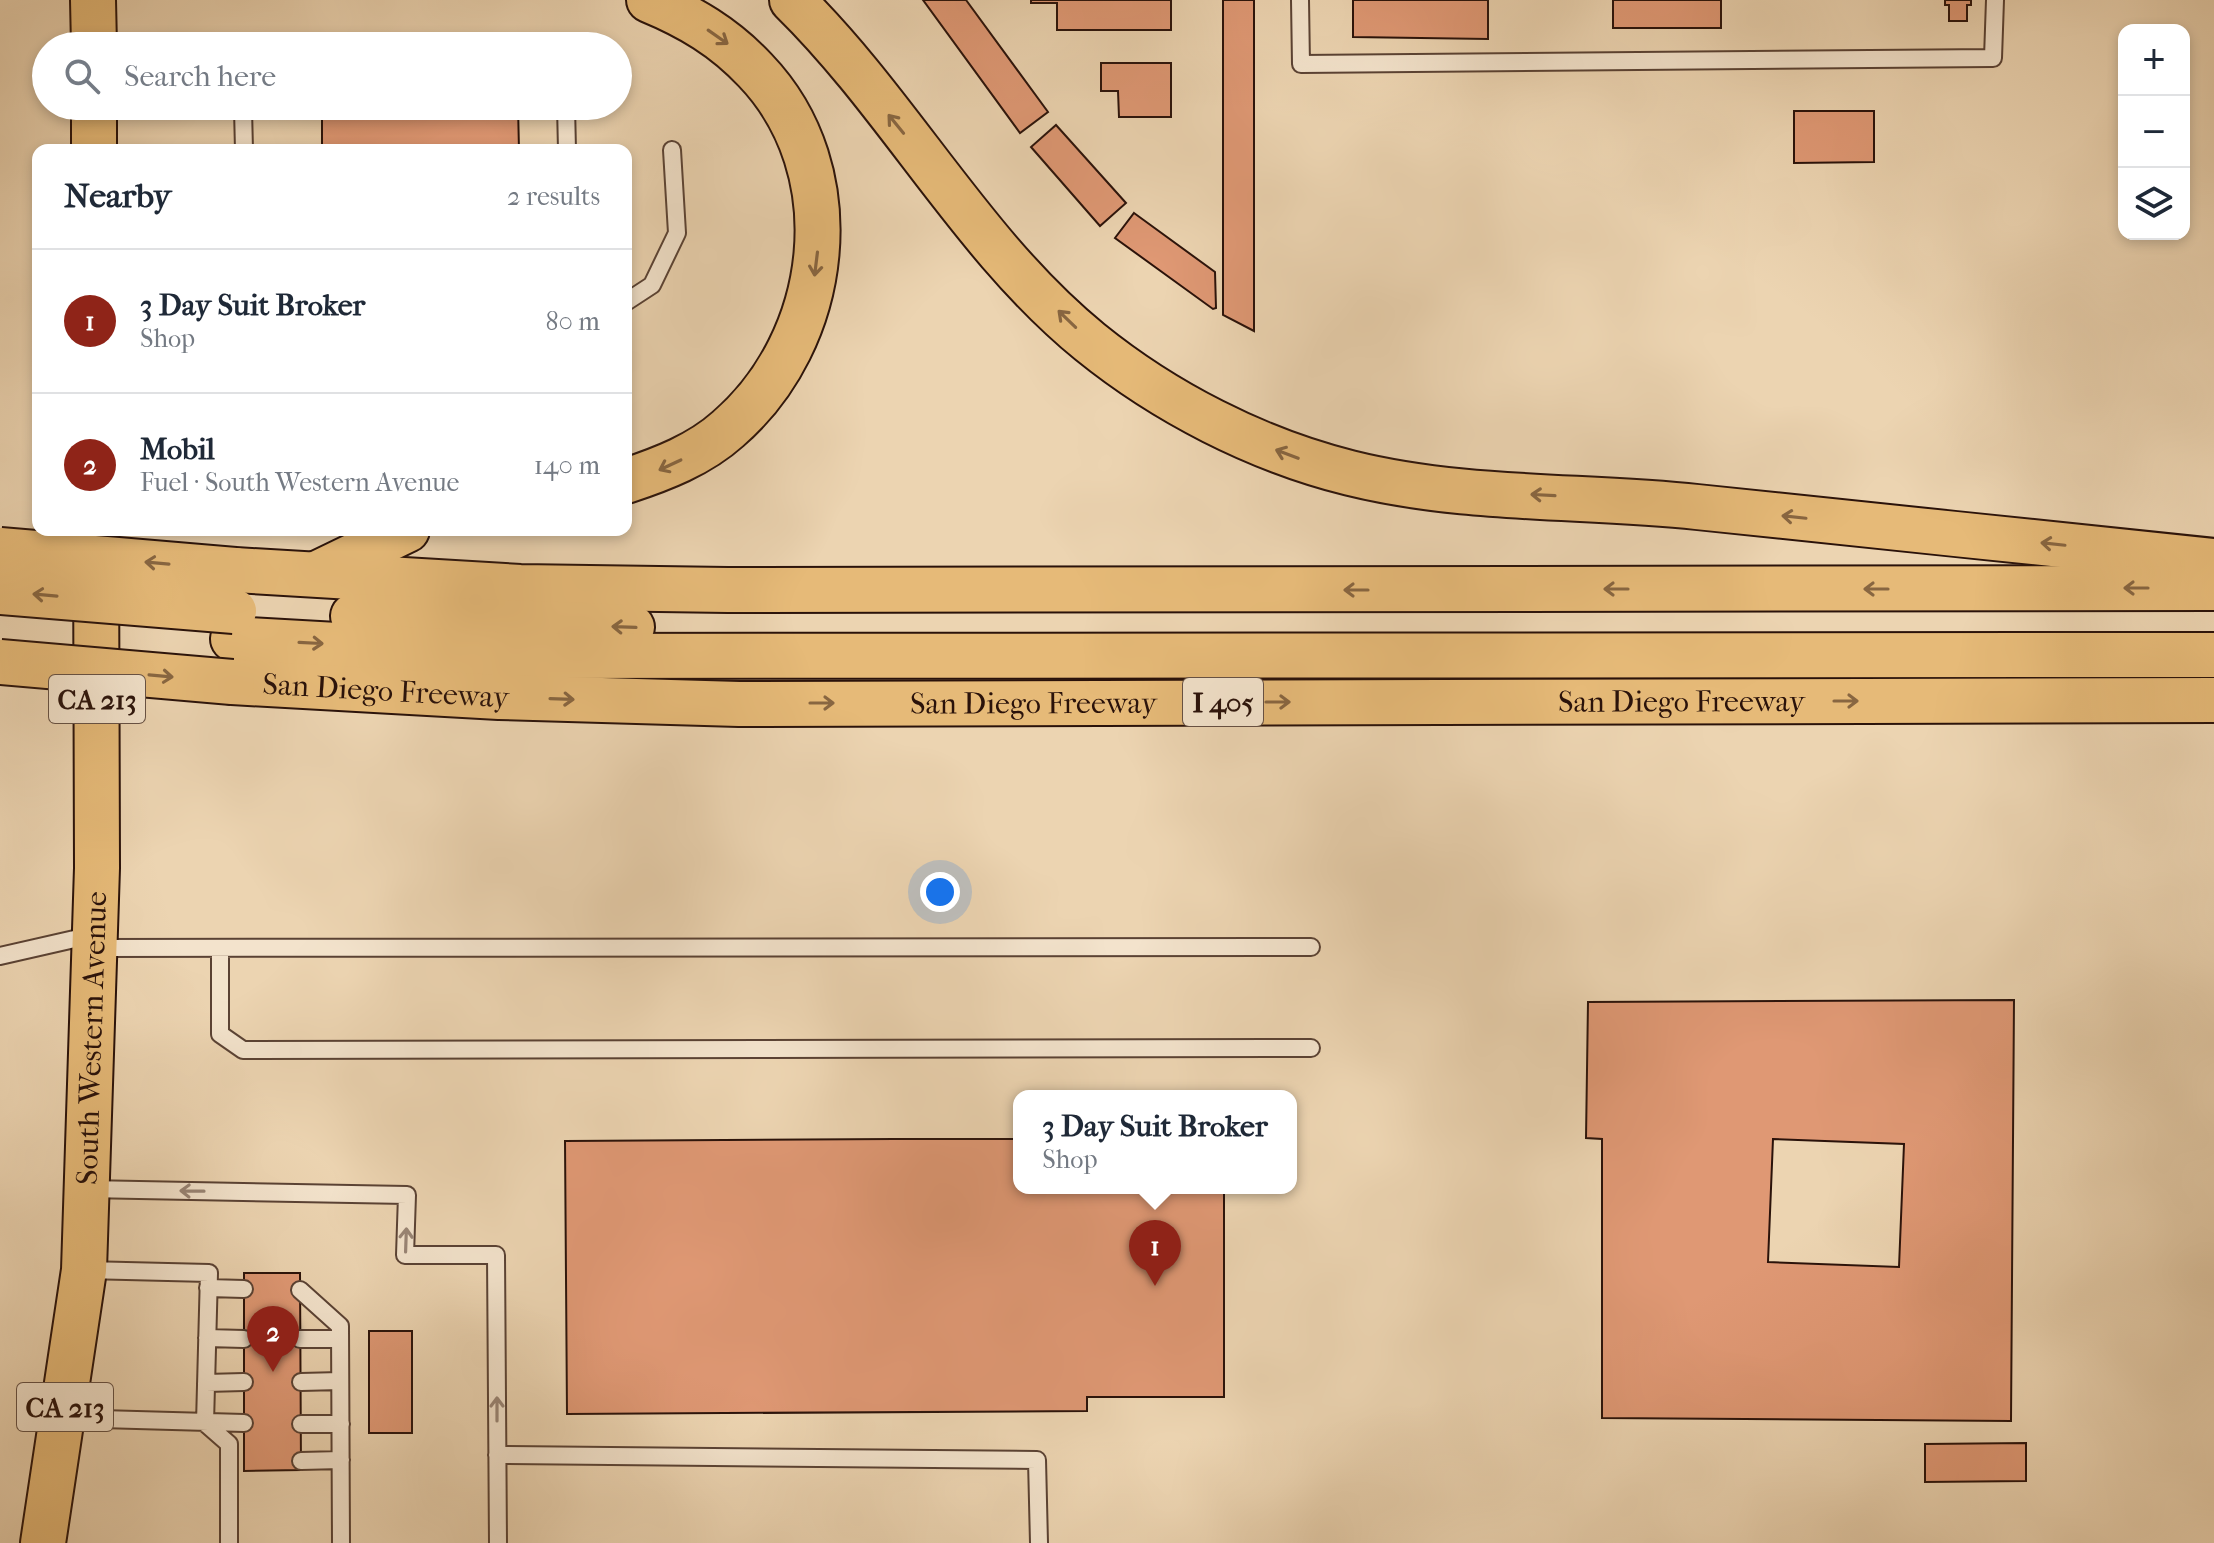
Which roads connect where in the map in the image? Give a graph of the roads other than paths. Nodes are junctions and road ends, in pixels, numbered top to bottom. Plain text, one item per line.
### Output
1 (93, 0) edge
2 (649, 0) edge
3 (792, 0) edge
4 (1300, 0) edge
5 (1995, 0) edge
6 (94, 32) edge
7 (94, 120) edge
8 (243, 120) edge
9 (566, 120) edge
10 (94, 144) edge
11 (244, 144) edge
12 (567, 144) edge
13 (672, 150) dead end
14 (632, 298) edge
15 (632, 479) edge
16 (96, 536) edge
17 (395, 536) edge
18 (0, 550) edge
19 (2214, 561) edge
20 (314, 575) junction
21 (2214, 588) edge
22 (0, 592) edge
23 (234, 607) junction
24 (0, 622) edge
25 (2214, 631) edge
26 (2214, 655) edge
27 (0, 662) edge
28 (2214, 700) edge
29 (95, 941) junction
30 (1311, 947) dead end
31 (220, 948) junction
32 (0, 956) edge
33 (1311, 1048) dead end
34 (87, 1189) junction
35 (84, 1270) junction
36 (208, 1288) junction
37 (244, 1289) dead end
38 (300, 1290) dead end
39 (207, 1338) junction
40 (244, 1339) dead end
41 (300, 1339) dead end
42 (340, 1339) junction
43 (340, 1381) junction
44 (244, 1382) dead end
45 (301, 1382) dead end
46 (206, 1383) junction
47 (63, 1418) junction
48 (205, 1423) junction
49 (244, 1423) dead end
50 (301, 1424) dead end
51 (341, 1424) junction
52 (497, 1455) junction
53 (341, 1460) junction
54 (301, 1461) dead end
55 (43, 1543) edge
56 (229, 1543) edge
57 (341, 1543) edge
58 (498, 1543) edge
59 (1039, 1543) edge

1 - 6 main road
2 -> 15 main road
19 -> 3 main road
4 - 5 lane
7 - 10 main road
8 - 11 lane
9 - 12 lane
13 - 14 lane
16 - 29 main road, South Western Avenue / CA 213
17 - 20 main road
23 -> 18 main road, bridge
21 -> 20 main road
20 - 23 main road
23 -> 22 main road, bridge
23 - 24 main road
25 -> 23 main road
23 -> 26 main road
27 -> 28 main road, San Diego Freeway / I 405, bridge
29 - 31 lane
29 - 32 lane
29 - 34 main road, South Western Avenue / CA 213
30 - 31 lane
31 - 33 lane
34 - 35 main road, South Western Avenue / CA 213
52 -> 34 lane
35 - 36 lane
35 - 47 main road, South Western Avenue / CA 213
36 - 37 lane
36 - 39 lane
38 - 42 lane
39 - 40 lane
39 - 46 lane
41 - 42 lane
42 - 43 lane
43 - 45 lane
43 - 51 lane
44 - 46 lane
46 - 48 lane
47 - 48 lane
47 - 55 main road, South Western Avenue / CA 213
48 - 49 lane
48 - 56 lane
50 - 51 lane
51 - 53 lane
52 - 58 lane
52 - 59 lane
53 - 54 lane
53 - 57 lane

